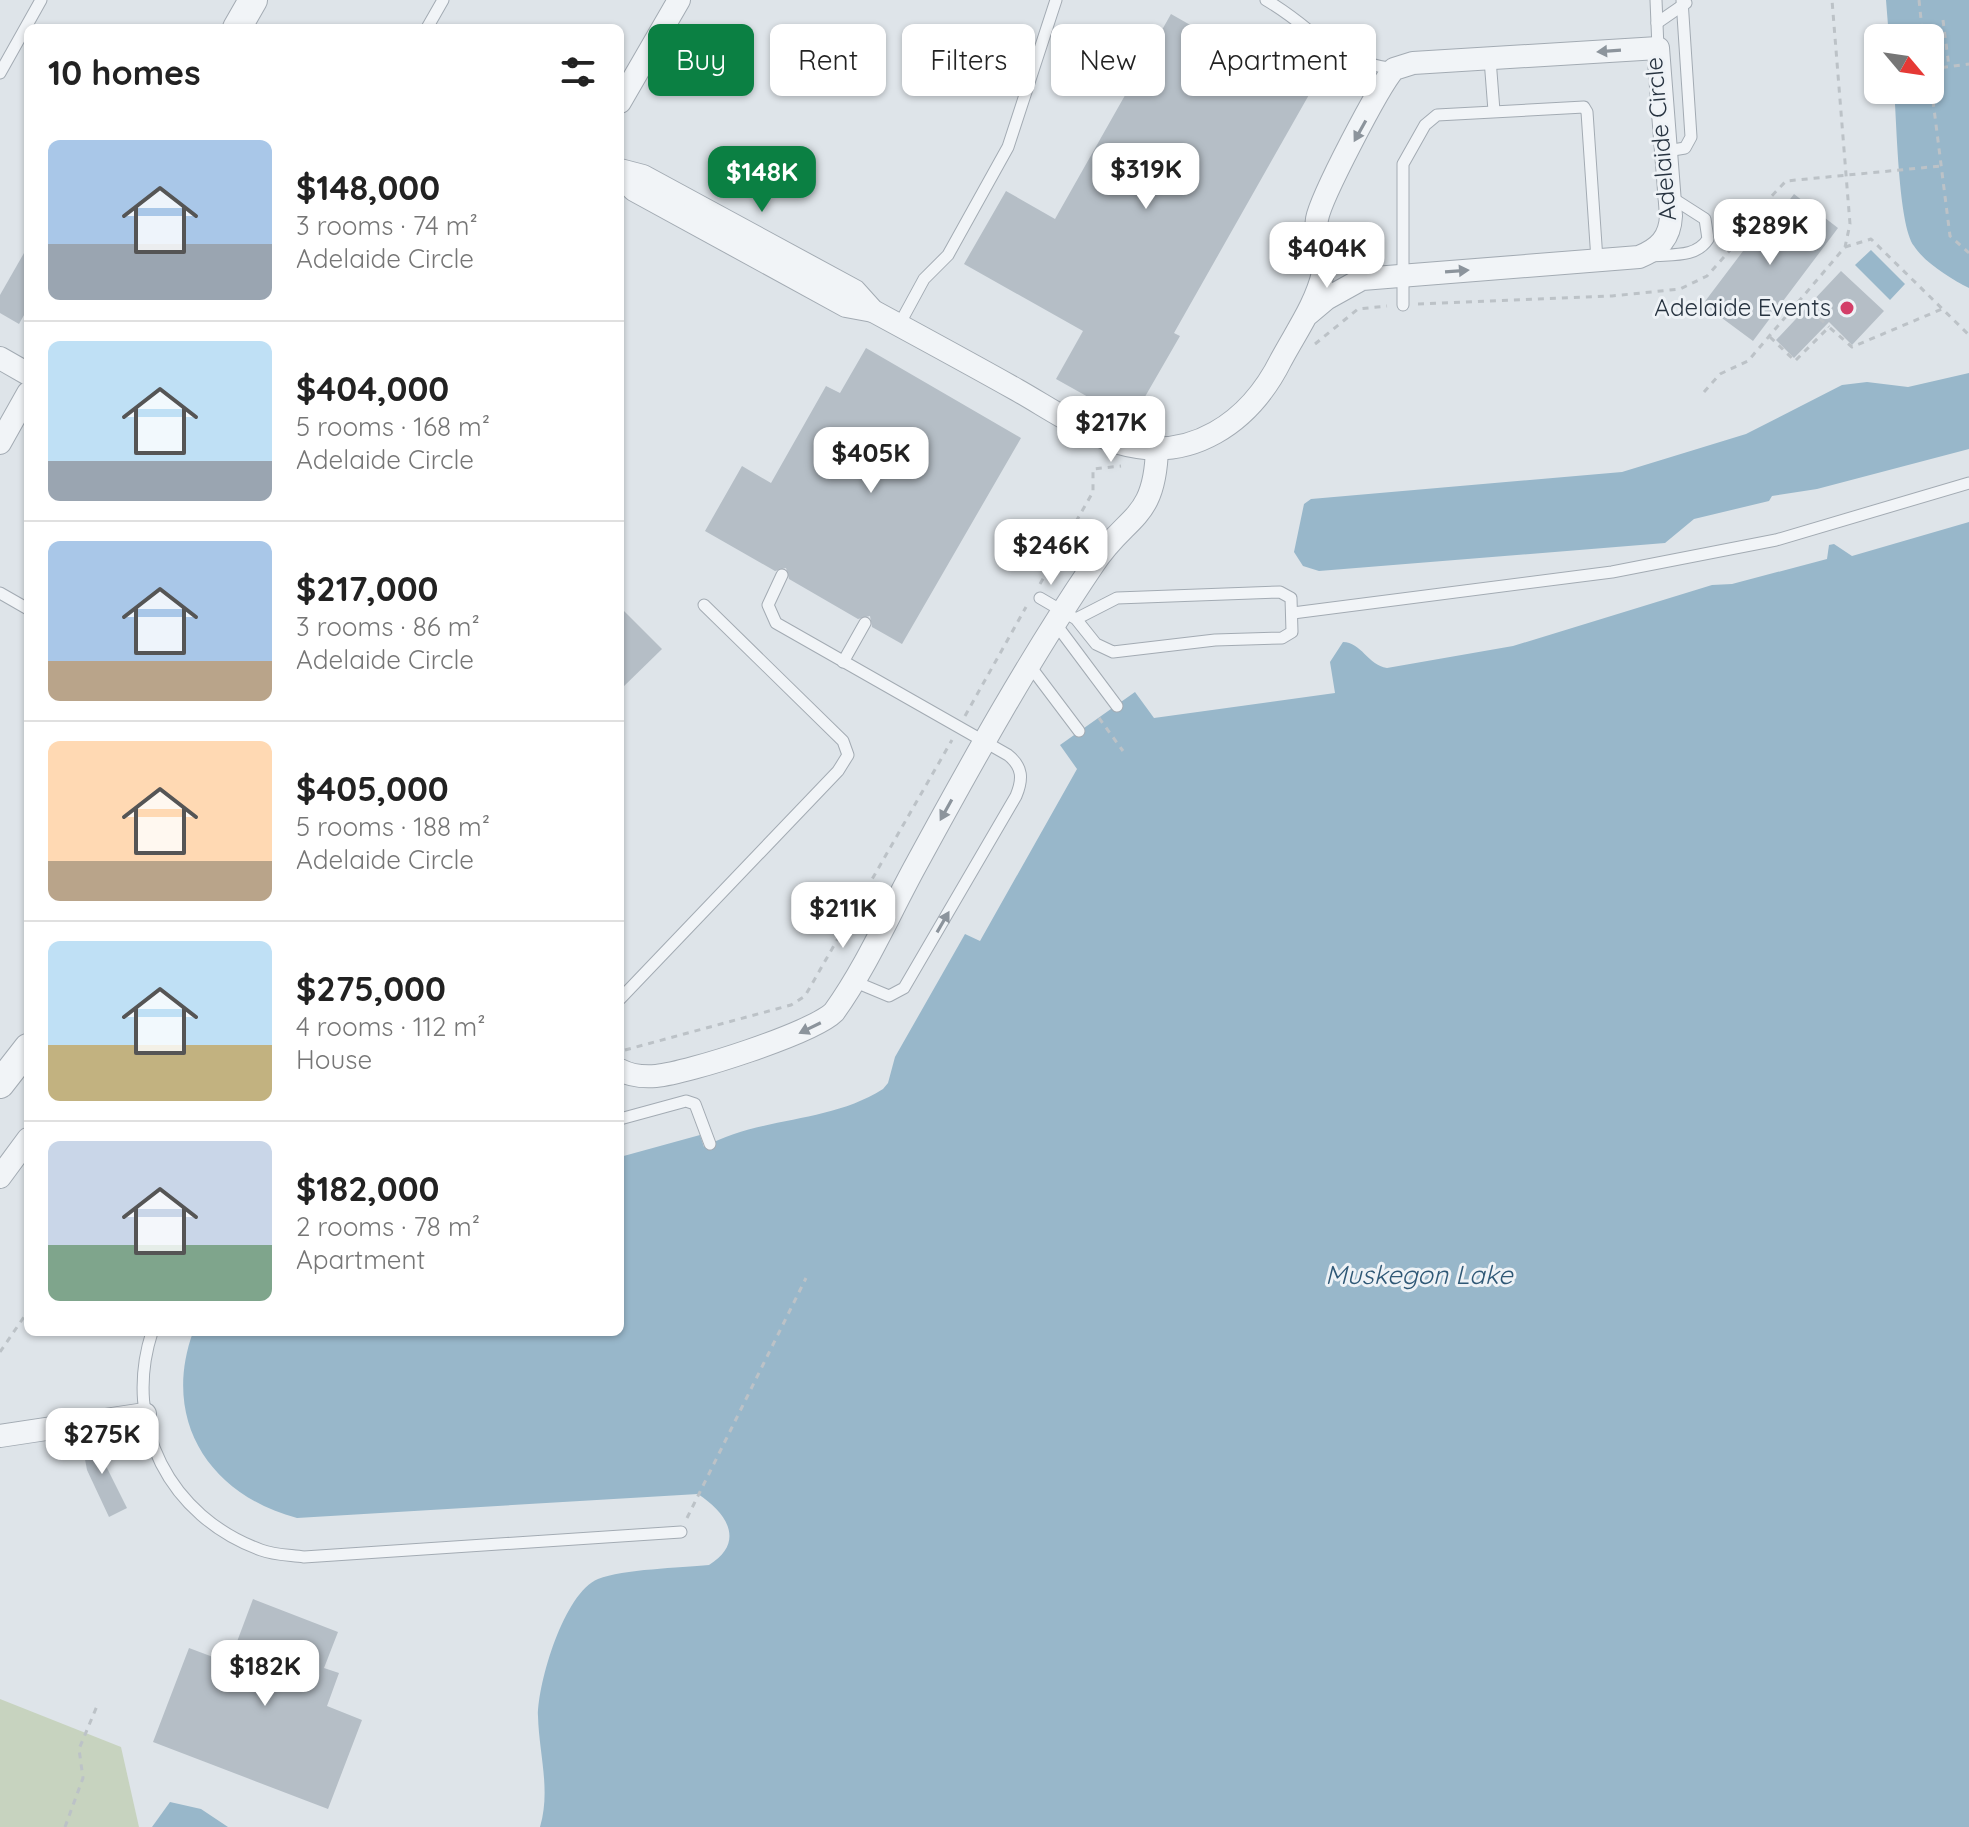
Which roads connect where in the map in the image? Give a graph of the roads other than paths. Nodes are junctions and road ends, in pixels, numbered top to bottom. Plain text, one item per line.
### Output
1 (41, 0) edge
2 (253, 0) edge
3 (443, 0) edge
4 (679, 0) edge
5 (1056, 0) edge
6 (1266, 0) edge
7 (1656, 0) edge
8 (1685, 2) edge
9 (1657, 23) junction
10 (28, 24) edge
11 (239, 24) edge
12 (429, 24) edge
13 (24, 30) edge
14 (1658, 48) junction
15 (1490, 59) junction
16 (1394, 69) junction
17 (0, 73) edge
18 (624, 95) edge
19 (1494, 111) junction
20 (1667, 151) junction
21 (624, 174) edge
22 (1669, 196) junction
23 (1320, 250) junction
24 (1639, 257) junction
25 (1597, 260) junction
26 (1403, 275) junction
27 (1365, 278) junction
28 (1403, 305) dead end
29 (1307, 315) junction
30 (899, 325) junction
31 (0, 358) edge
32 (24, 372) edge
33 (24, 400) edge
34 (0, 443) edge
35 (1157, 448) junction
36 (1969, 483) edge
37 (782, 575) dead end
38 (0, 593) edge
39 (1040, 598) dead end
40 (704, 605) dead end
41 (24, 607) edge
42 (1293, 613) junction
43 (1065, 618) junction
44 (865, 623) dead end
45 (843, 662) junction
46 (1030, 666) junction
47 (1117, 706) dead end
48 (1079, 731) dead end
49 (984, 742) junction
50 (853, 981) junction
51 (624, 995) edge
52 (24, 1053) edge
53 (624, 1071) edge
54 (0, 1084) edge
55 (624, 1118) edge
56 (24, 1144) edge
57 (710, 1144) dead end
58 (0, 1177) edge
59 (151, 1336) edge
60 (145, 1414) junction
61 (0, 1436) edge
62 (681, 1532) road end

1 - 10 lane
2 - 11 street
3 - 12 lane
4 - 18 street
5 - 30 lane
6 - 16 lane
7 - 9 lane
8 - 9 lane
8 - 20 lane
9 - 14 lane
13 - 17 lane
14 -> 15 street, Adelaide Circle
14 - 20 street, Adelaide Circle
15 - 16 street, Adelaide Circle
15 - 19 lane
16 -> 23 street
19 - 25 lane
19 - 26 lane
20 - 22 street, Adelaide Circle
21 - 30 street
22 - 24 street, Adelaide Circle
22 - 24 lane
23 - 27 street
23 - 29 street
24 - 25 street
26 -> 25 street
26 - 27 street
26 - 28 lane
27 - 29 street
29 - 35 street
30 - 35 street
31 - 32 street
33 - 34 street
35 - 43 street
36 - 42 lane
37 - 45 lane
38 - 41 lane
39 - 43 lane
40 - 51 lane
42 - 43 lane
42 - 43 lane
43 - 46 street
43 - 47 lane
44 - 45 lane
45 - 49 lane
46 - 48 lane
46 - 49 street
49 -> 50 street
50 -> 49 lane
50 -> 53 street
52 - 54 street
55 - 57 lane
56 - 58 street
59 - 60 lane
60 - 61 street
60 - 62 lane

